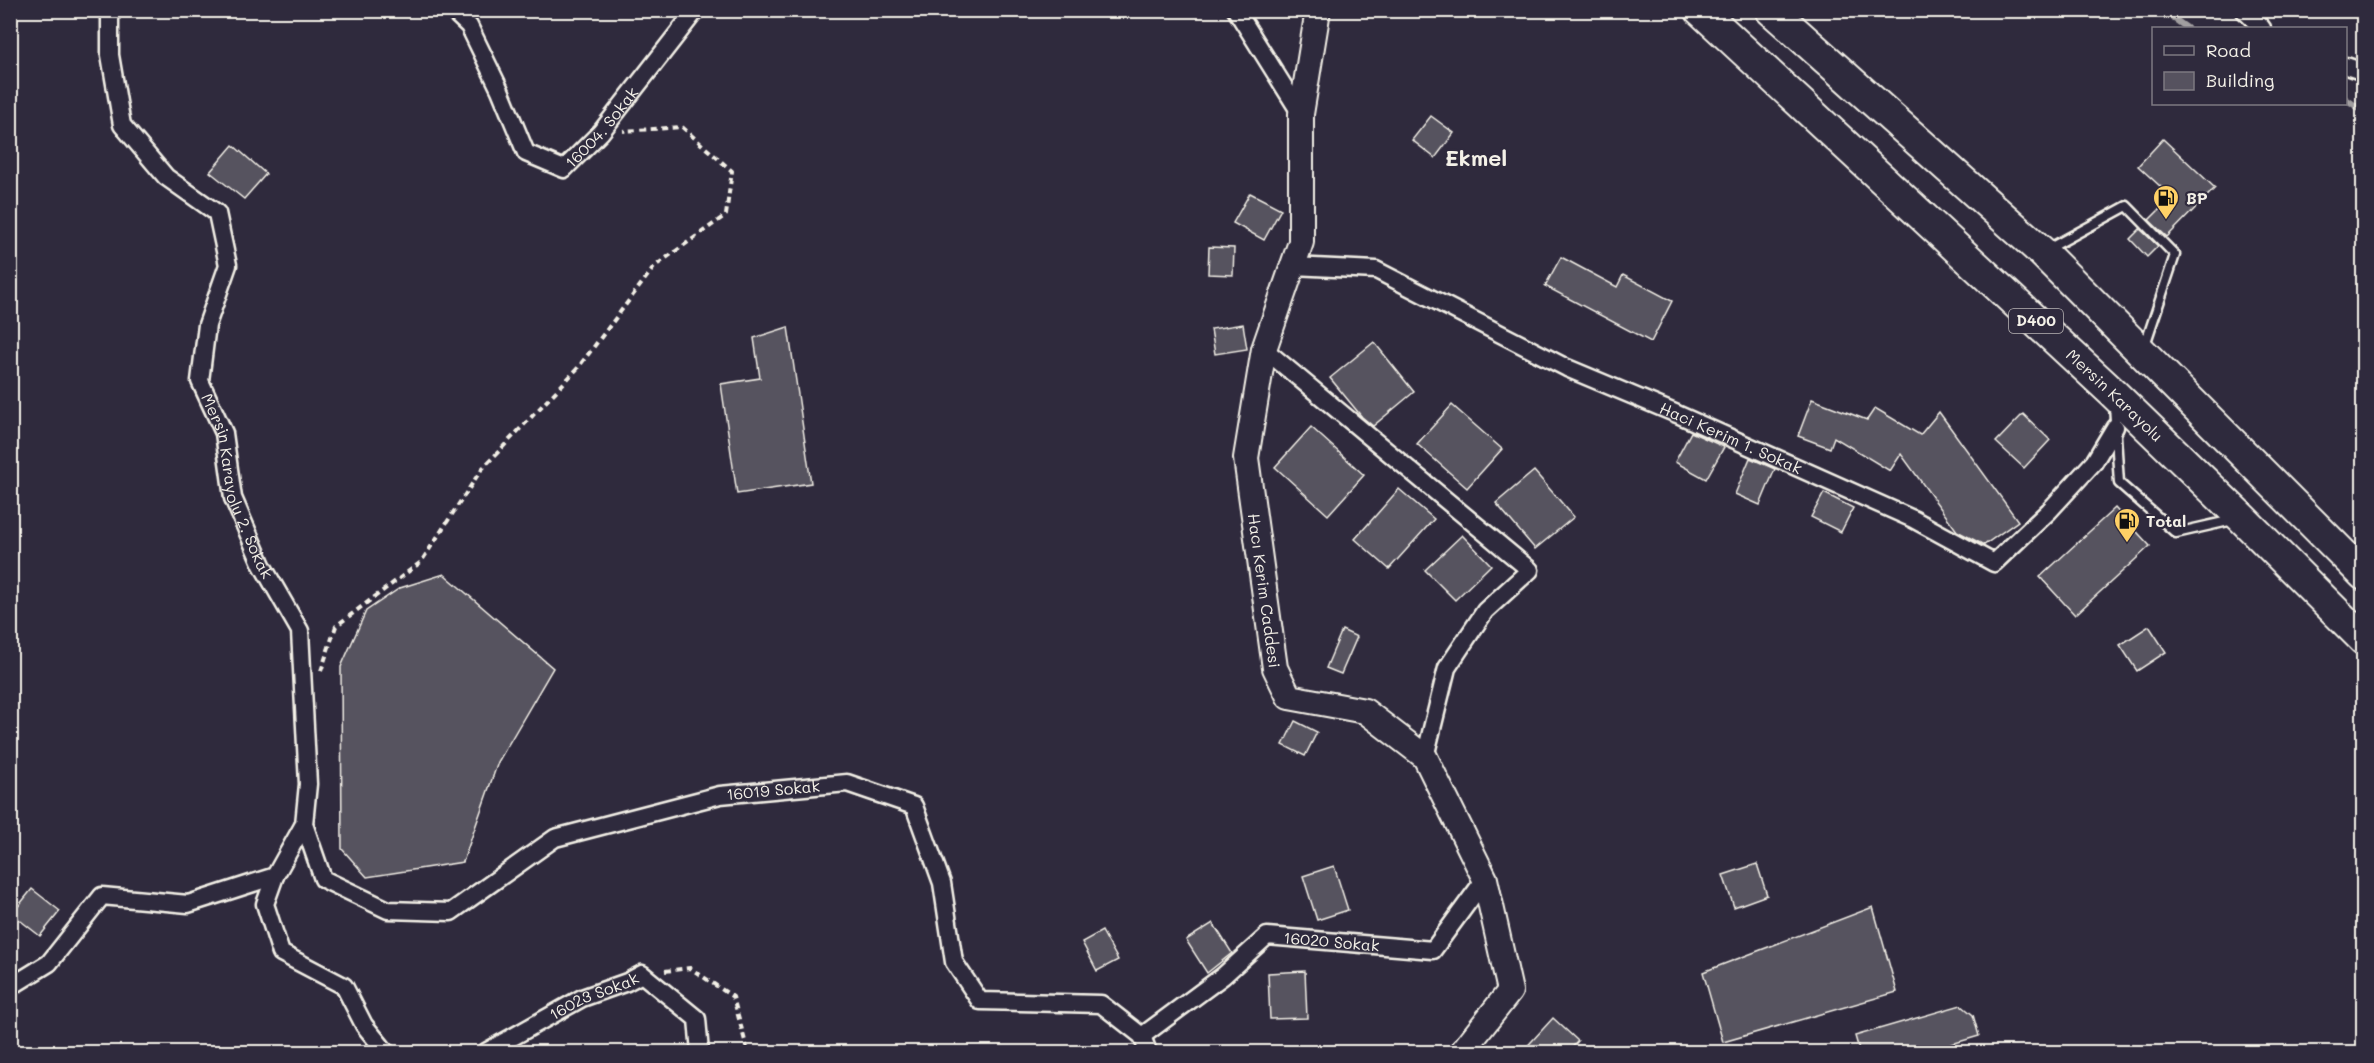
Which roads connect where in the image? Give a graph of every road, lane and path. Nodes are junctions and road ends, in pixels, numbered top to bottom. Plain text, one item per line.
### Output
1 (110, 10) edge
2 (452, 10) edge
3 (696, 10) edge
4 (1236, 10) edge
5 (1318, 10) edge
6 (1700, 10) edge
7 (1772, 10) edge
8 (2244, 10) edge
9 (2261, 27) edge
10 (2347, 66) edge
11 (2364, 72) edge
12 (1301, 114) junction
13 (601, 132) junction
14 (2042, 252) junction
15 (1293, 266) junction
16 (1264, 349) junction
17 (2143, 352) junction
18 (2113, 393) junction
19 (2115, 427) junction
20 (2242, 518) junction
21 (2364, 575) edge
22 (2364, 640) edge
23 (318, 681) dead end
24 (1425, 757) junction
25 (304, 824) junction
26 (275, 876) junction
27 (1485, 879) junction
28 (642, 974) junction
29 (10, 987) edge
30 (1142, 1036) junction
31 (386, 1053) edge
32 (486, 1053) edge
33 (700, 1053) edge
34 (748, 1053) edge
35 (1148, 1053) edge
36 (1462, 1053) edge

1 - 25 street, Mersin Karayolu 2. Sokak
2 - 13 street, 16004. Sokak
3 - 13 street, 16004. Sokak
4 - 12 street
5 - 12 street, Hacı Kerim Caddesi
6 - 18 highway, Mersin Karayolu / D400
7 - 14 highway
8 - 9 street
10 - 11 street
12 - 15 street, Hacı Kerim Caddesi
13 - 23 path
14 - 17 highway
14 - 17 lane
15 - 16 street, Hacı Kerim Caddesi
15 - 19 street, Haci Kerim 1. Sokak
16 - 24 street, Hacı Kerim Caddesi
16 - 24 street
17 - 21 highway
18 - 19 lane
18 - 20 highway, Mersin Karayolu / D400
19 - 20 lane
20 - 22 highway, Mersin Karayolu / D400
24 - 27 street, Hacı Kerim Caddesi
25 - 26 street
25 - 30 street, 16019 Sokak
26 - 29 street
26 - 31 street
27 - 30 street, 16020 Sokak
27 - 36 street, Hacı Kerim Caddesi
28 - 32 street, 16023 Sokak
28 - 33 street, 16023 Sokak
28 - 34 path
30 - 35 street

